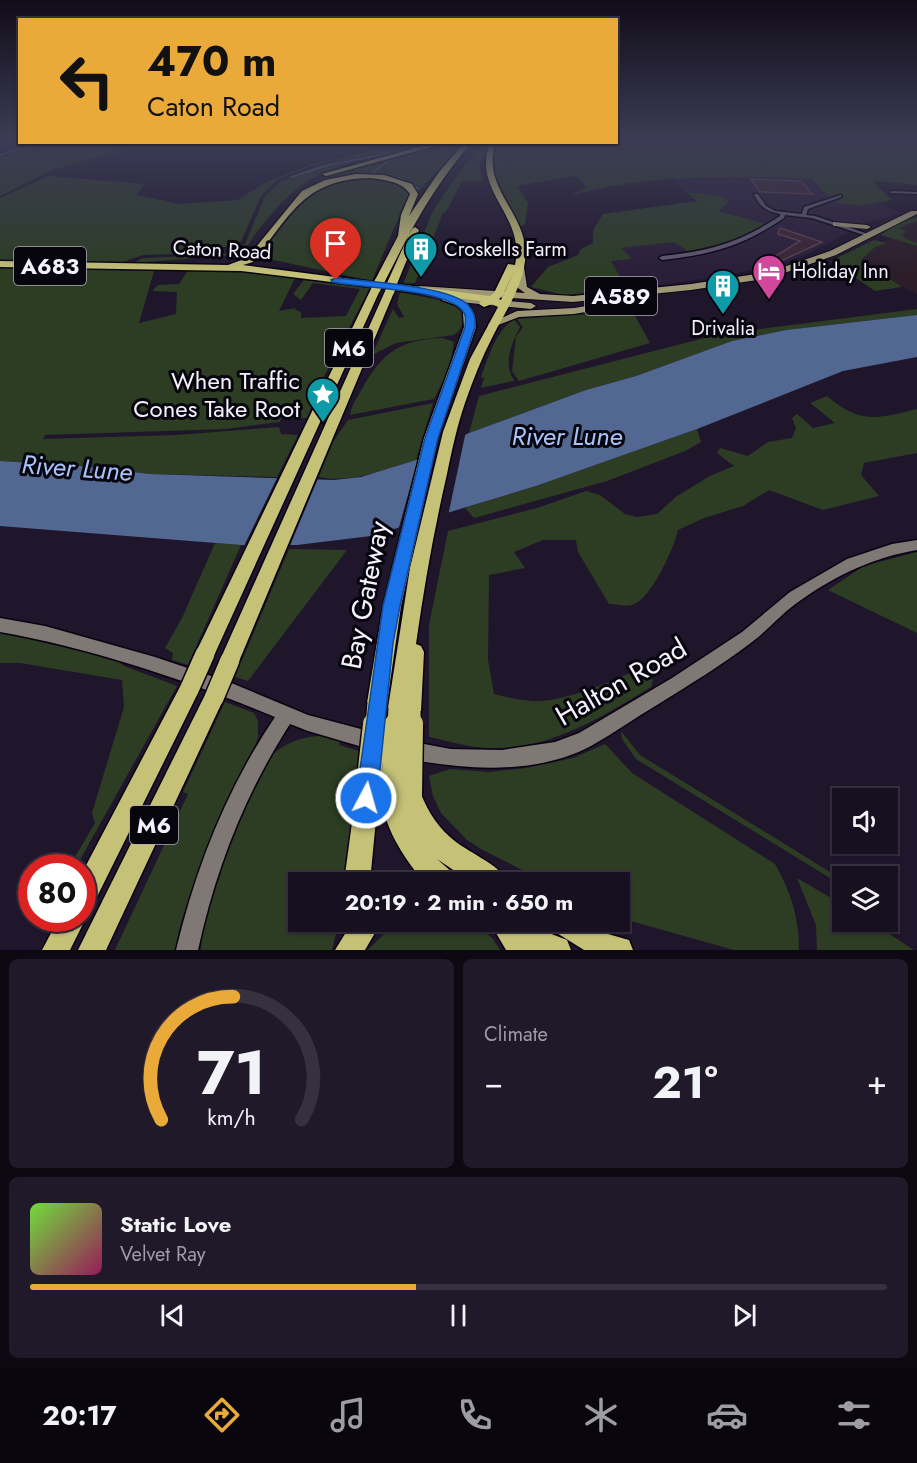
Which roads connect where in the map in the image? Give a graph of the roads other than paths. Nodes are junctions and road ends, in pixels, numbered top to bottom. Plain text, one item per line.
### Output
1 (308, 185) edge
2 (319, 185) edge
3 (405, 185) edge
4 (431, 185) edge
5 (442, 185) edge
6 (493, 185) edge
7 (892, 192) dead end
8 (917, 193) edge
9 (756, 195) dead end
10 (839, 196) dead end
11 (916, 212) edge
12 (783, 213) junction
13 (804, 215) junction
14 (824, 220) junction
15 (836, 224) joint
16 (863, 233) junction
17 (402, 235) junction
18 (522, 245) junction
19 (261, 247) junction
20 (249, 249) junction
21 (817, 257) junction
22 (662, 258) dead end
23 (203, 261) junction
24 (245, 262) junction
25 (0, 264) edge
26 (270, 264) junction
27 (160, 265) junction
28 (228, 267) junction
29 (520, 267) junction
30 (282, 272) junction
31 (374, 284) junction
32 (406, 288) junction
33 (668, 290) junction
34 (645, 295) junction
35 (452, 299) junction
36 (496, 299) junction
37 (548, 299) junction
38 (470, 322) junction
39 (494, 324) junction
40 (917, 545) edge
41 (0, 626) edge
42 (395, 708) junction
43 (287, 714) junction
44 (402, 792) junction
45 (358, 872) edge
46 (431, 872) edge
47 (479, 872) edge
48 (96, 873) edge
49 (66, 932) edge
50 (579, 932) edge
51 (512, 934) edge
52 (56, 950) edge
53 (92, 950) edge
54 (187, 950) edge
55 (557, 950) edge
56 (619, 950) edge

1 - 20 highway
2 - 19 highway
3 - 17 highway
4 - 17 highway, M6
5 - 53 highway, M6, bridge
6 - 18 highway
7 - 8 street
9 - 12 street
10 - 13 street
11 - 16 main road, Caton Road / A589
11 - 16 main road, Caton Road / A589
12 - 13 street
12 - 22 street
13 - 14 street
14 - 15 street
14 - 16 street
15 - 16 main road
16 - 21 main road, Caton Road / A589
16 - 21 main road, Caton Road / A589
17 - 31 highway, M6
18 - 29 highway
18 - 36 highway
19 - 24 highway
19 - 26 highway
20 - 23 highway
20 - 24 highway
21 - 33 main road, Caton Road / A589
23 - 24 highway, Caton Road / A683
23 - 27 highway, Caton Road / A683
24 - 26 highway, Caton Road / A683
24 - 28 highway
24 - 30 highway
25 - 27 highway, A683
26 - 31 highway, Caton Road / A683
27 - 28 highway, Caton Road / A683
28 - 30 highway, Caton Road / A683
29 - 36 highway
29 - 37 main road
30 - 31 highway, Caton Road / A683
31 - 32 highway, Caton Road / A683
31 - 48 highway, M6, bridge
32 - 35 highway, Caton Road / A683
32 - 36 highway, Caton Road / A683
33 - 34 main road, Caton Road / A589
33 - 37 main road, Caton Road / A589
34 - 36 main road, Caton Road / A589
34 - 39 main road
35 - 36 main road, Caton Road / A589
35 - 38 highway, Caton Road / A683
36 - 37 main road, Caton Road / A589
36 - 38 main road
36 - 39 highway, Bay Gateway
38 - 42 highway, Bay Gateway
39 - 42 highway, Bay Gateway
40 - 43 street, Halton Road
41 - 43 street, Halton Road
42 - 44 highway, bridge
42 - 45 highway, Bay Gateway, bridge
43 - 54 street
44 - 46 highway
44 - 47 highway
49 - 52 highway
50 - 56 highway
51 - 55 highway

